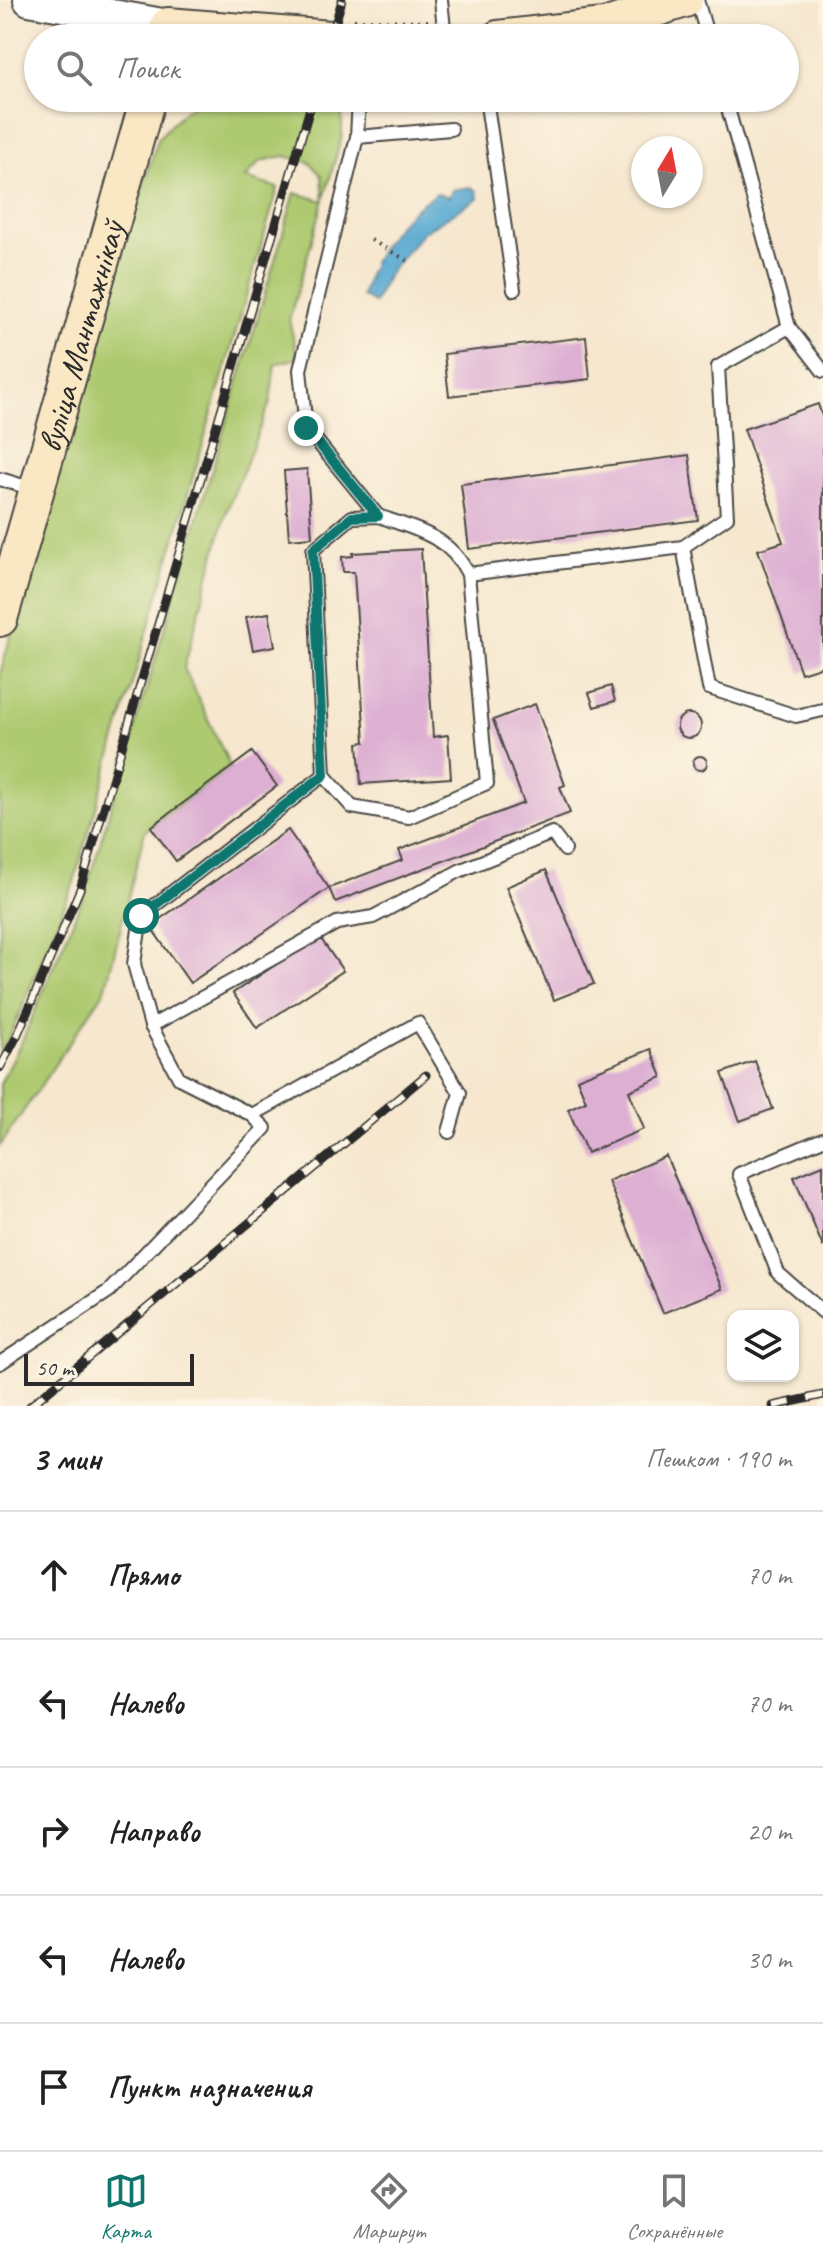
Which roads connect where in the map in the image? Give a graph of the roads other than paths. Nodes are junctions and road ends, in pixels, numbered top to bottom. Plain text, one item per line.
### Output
1 (29, 0) edge
2 (441, 0) edge
3 (685, 0) edge
4 (697, 0) edge
5 (135, 24) edge
6 (443, 24) edge
7 (610, 24) edge
8 (704, 24) edge
9 (144, 112) edge
10 (358, 112) edge
11 (488, 112) edge
12 (729, 112) edge
13 (451, 129) dead end
14 (357, 137) junction
15 (514, 290) dead end
16 (789, 327) junction
17 (823, 371) edge
18 (0, 479) edge
19 (36, 490) junction
20 (378, 516) junction
21 (683, 547) junction
22 (468, 574) junction
23 (0, 619) edge
24 (823, 710) edge
25 (324, 775) junction
26 (565, 850) dead end
27 (151, 1026) junction
28 (252, 1115) junction
29 (449, 1132) dead end
30 (823, 1139) edge
31 (823, 1312) edge
32 (0, 1363) edge

1 - 5 street
2 - 6 lane
3 - 7 main road
4 - 8 lane
9 - 19 main road, вуліца Мантажнікаў
10 - 14 lane
11 - 15 lane
12 - 16 lane
13 - 14 lane
14 - 20 lane
16 - 17 lane
16 - 21 lane
18 - 19 lane
19 - 23 main road, вуліца Мантажнікаў
20 - 22 lane
20 - 25 lane
21 - 22 lane
21 - 24 lane
22 - 25 lane
25 - 27 lane
26 - 27 lane
27 - 28 lane
28 - 29 lane
28 - 32 lane
30 - 31 lane

